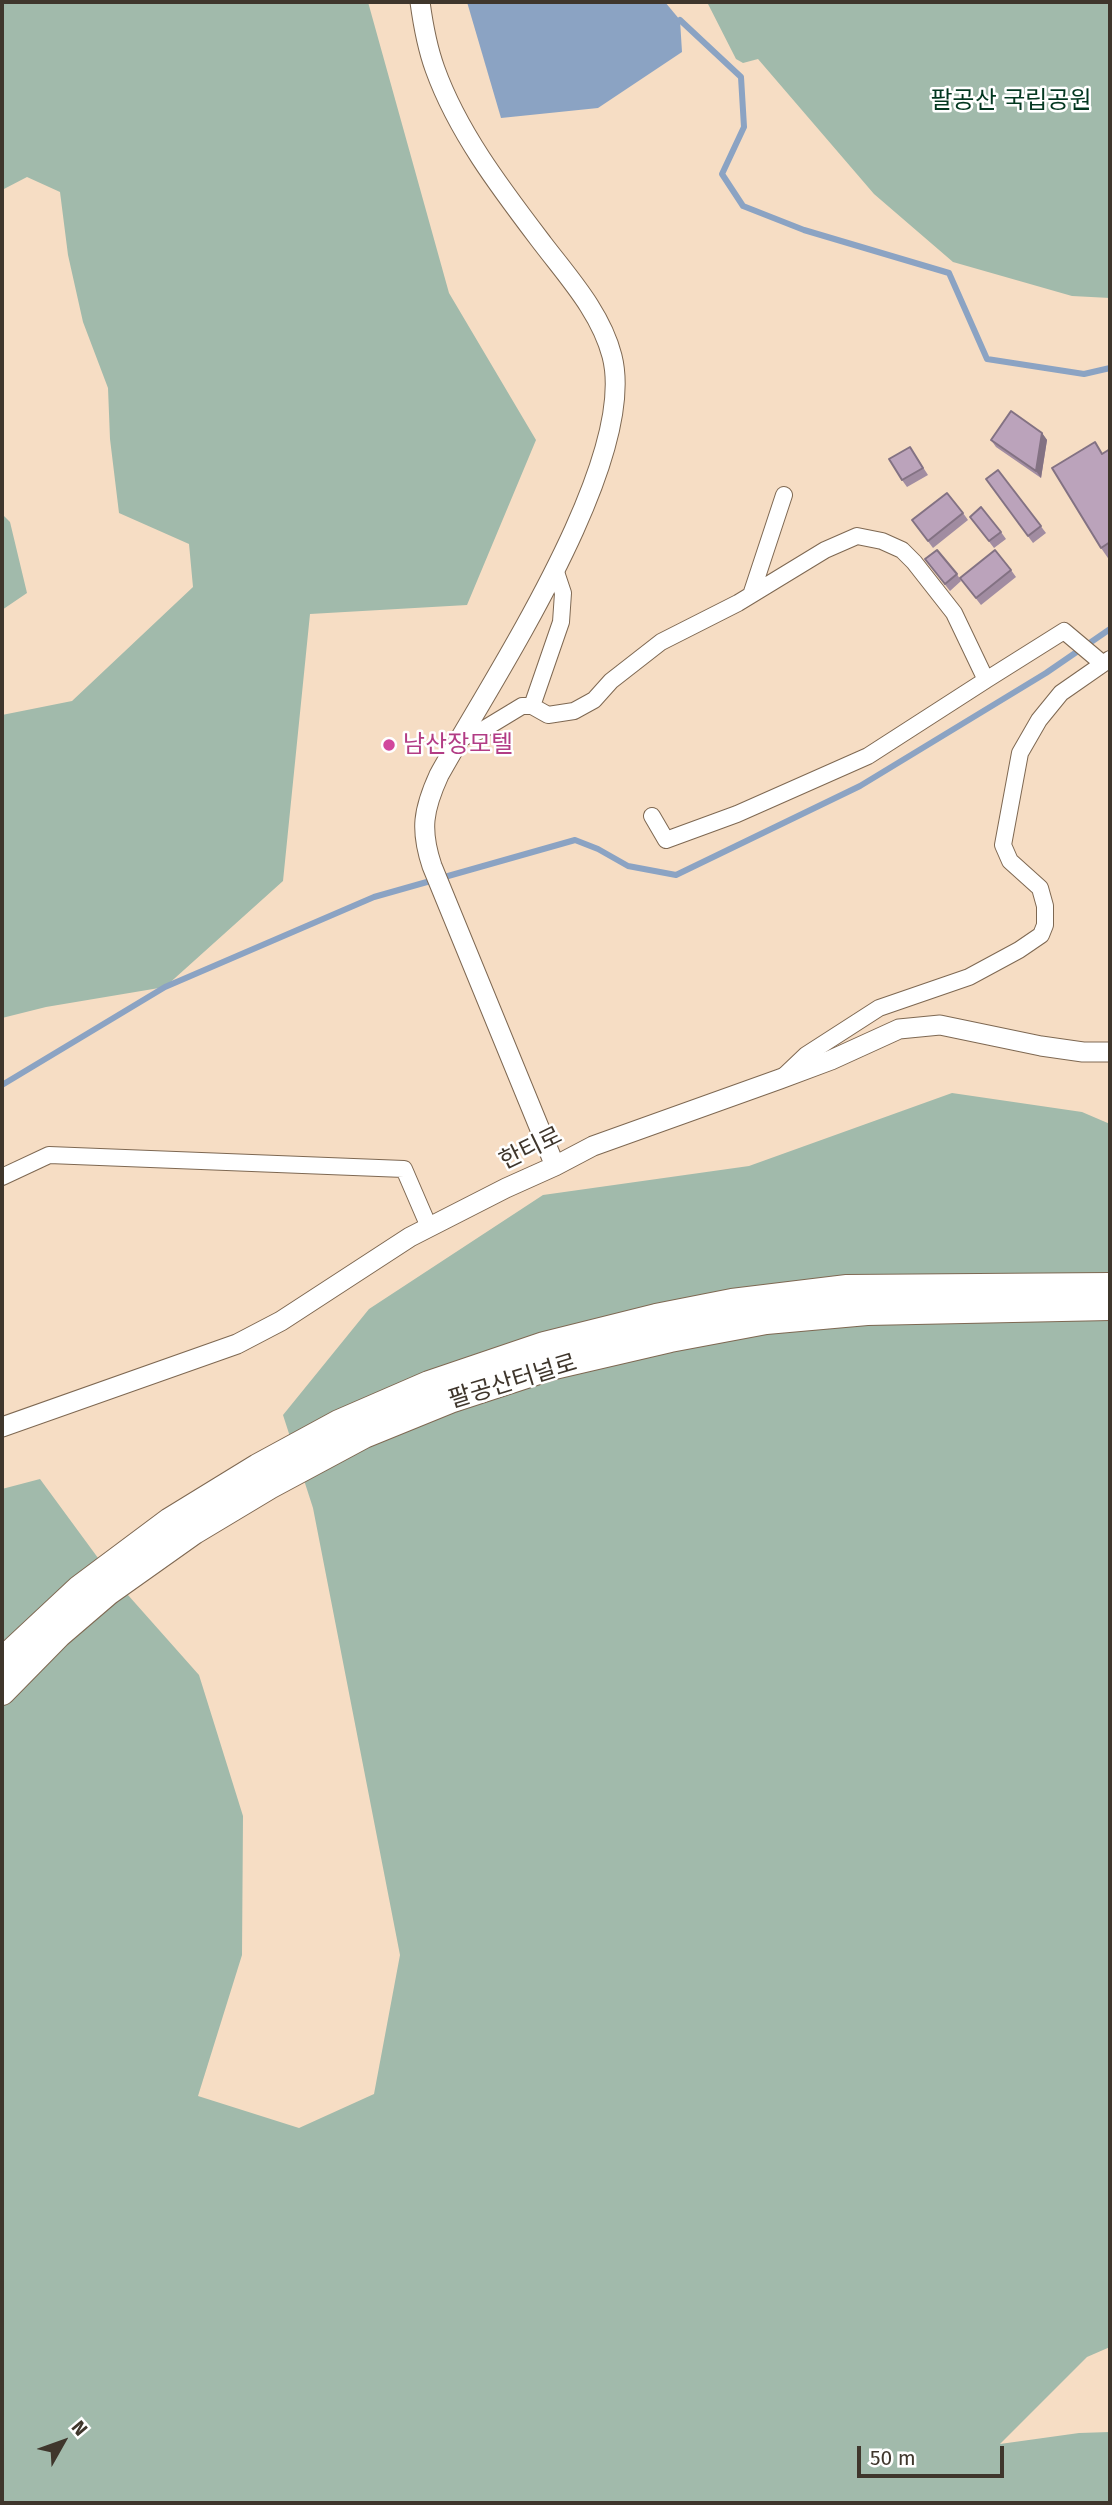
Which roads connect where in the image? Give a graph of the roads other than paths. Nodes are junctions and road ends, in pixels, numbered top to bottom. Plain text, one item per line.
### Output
1 (419, 2) edge
2 (784, 495) dead end
3 (555, 569) junction
4 (751, 595) junction
5 (1106, 661) edge
6 (986, 680) junction
7 (532, 706) junction
8 (459, 739) junction
9 (652, 817) dead end
10 (1110, 1052) edge
11 (780, 1079) junction
12 (555, 1166) junction
13 (2, 1177) edge
14 (429, 1227) junction
15 (1110, 1286) edge
16 (1110, 1307) edge
17 (2, 1427) edge
18 (2, 1661) edge
19 (2, 1692) edge

1 - 3 street
2 - 4 street
3 - 7 street
3 - 8 street
4 - 6 street
4 - 7 street
5 - 6 street
5 - 11 street
6 - 9 street
7 - 8 street
8 - 12 street
10 - 11 street, 한티로
11 - 12 street, 한티로
12 - 14 street, 한티로
13 - 14 street
14 - 17 street, 한티로
15 - 18 highway, 팔공산터널로
16 - 19 highway, 팔공산터널로

